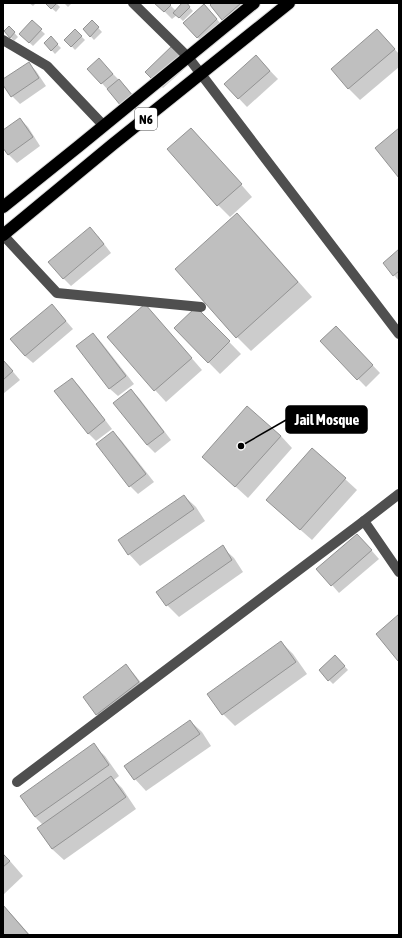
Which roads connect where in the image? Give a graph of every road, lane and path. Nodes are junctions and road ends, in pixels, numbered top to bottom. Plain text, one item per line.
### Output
1 (133, 3) edge
2 (254, 3) edge
3 (290, 3) edge
4 (3, 40) edge
5 (188, 58) junction
6 (201, 75) junction
7 (104, 126) junction
8 (3, 207) edge
9 (3, 235) edge
10 (201, 307) dead end
11 (399, 334) edge
12 (399, 494) edge
13 (364, 521) junction
14 (399, 572) edge
15 (17, 782) dead end

1 - 5 street
2 - 5 highway, N6
3 - 6 highway, N6
4 - 7 street
5 - 6 street
5 - 7 highway, N6
6 - 9 highway, N6
6 - 11 street
7 - 8 highway, N6
9 - 10 street
12 - 13 street
13 - 14 street
13 - 15 street

